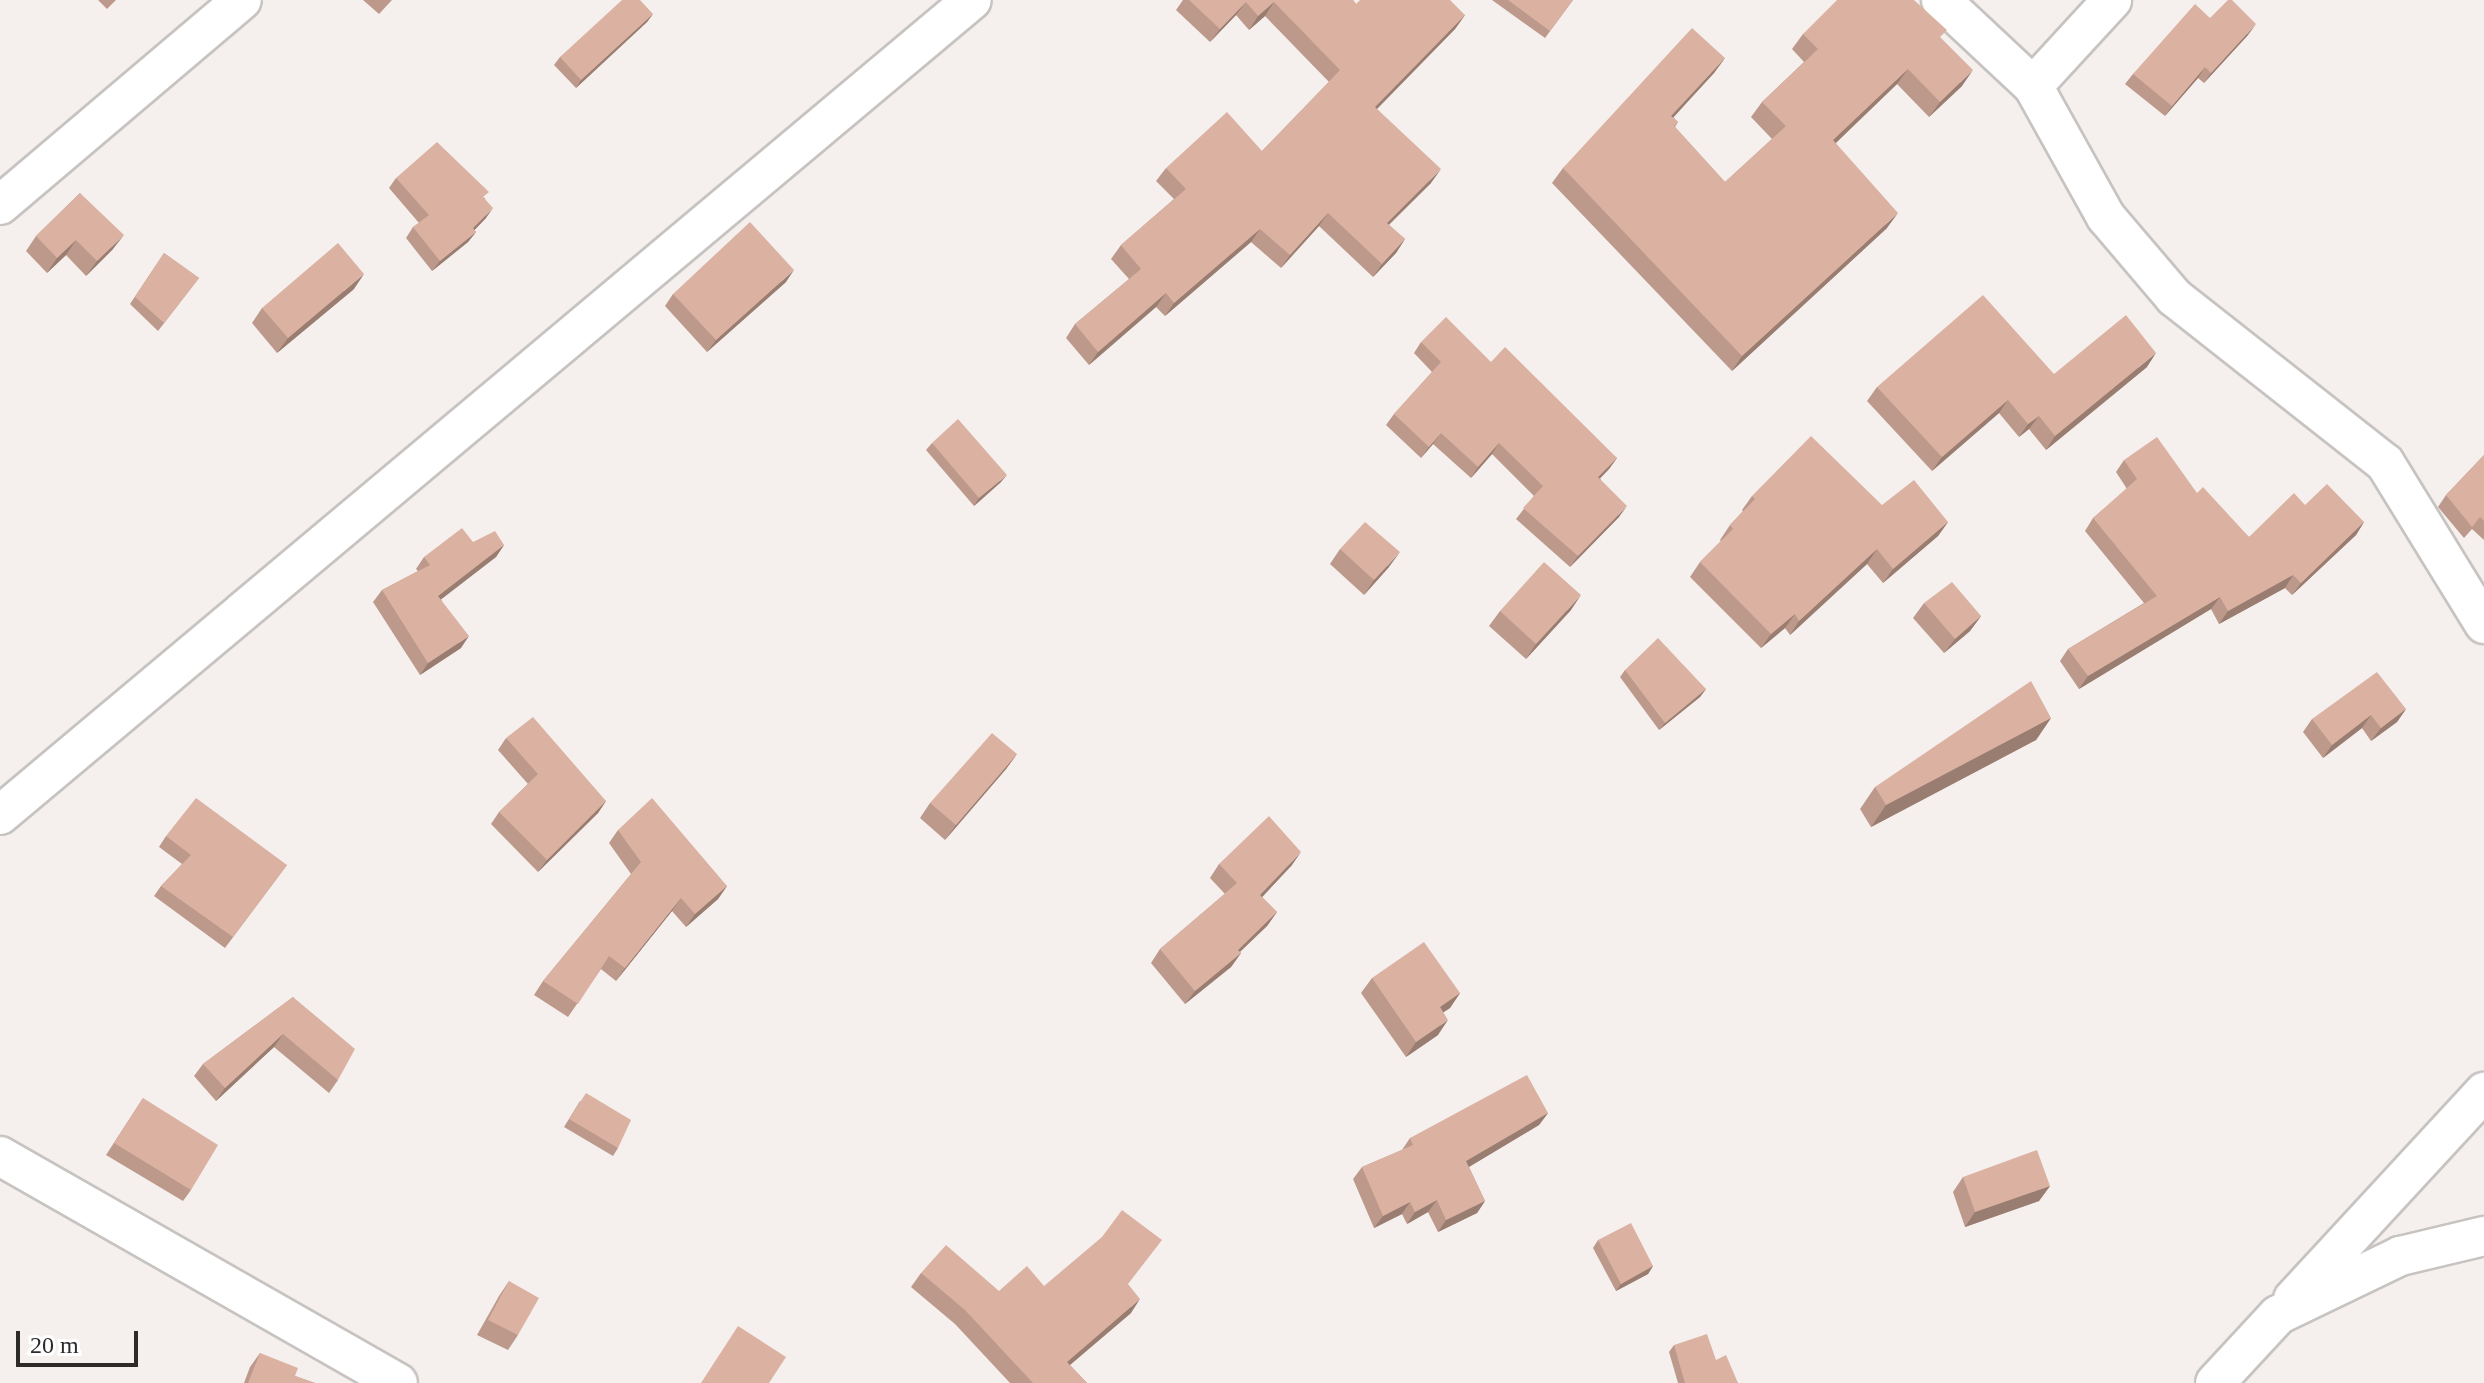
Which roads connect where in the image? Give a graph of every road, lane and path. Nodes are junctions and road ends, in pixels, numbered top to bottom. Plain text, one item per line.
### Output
1 (242, 0) edge
2 (972, 0) edge
3 (1941, 0) edge
4 (2112, 0) edge
5 (2033, 86) junction
6 (0, 205) edge
7 (2484, 624) edge
8 (0, 815) edge
9 (2484, 1092) edge
10 (0, 1156) edge
11 (2484, 1236) edge
12 (2278, 1315) junction
13 (398, 1383) edge
14 (2215, 1383) edge

1 - 6 street
2 - 8 street
3 - 5 street
4 - 5 street
5 - 7 street
9 - 12 street
10 - 13 street
11 - 12 street
12 - 14 street

